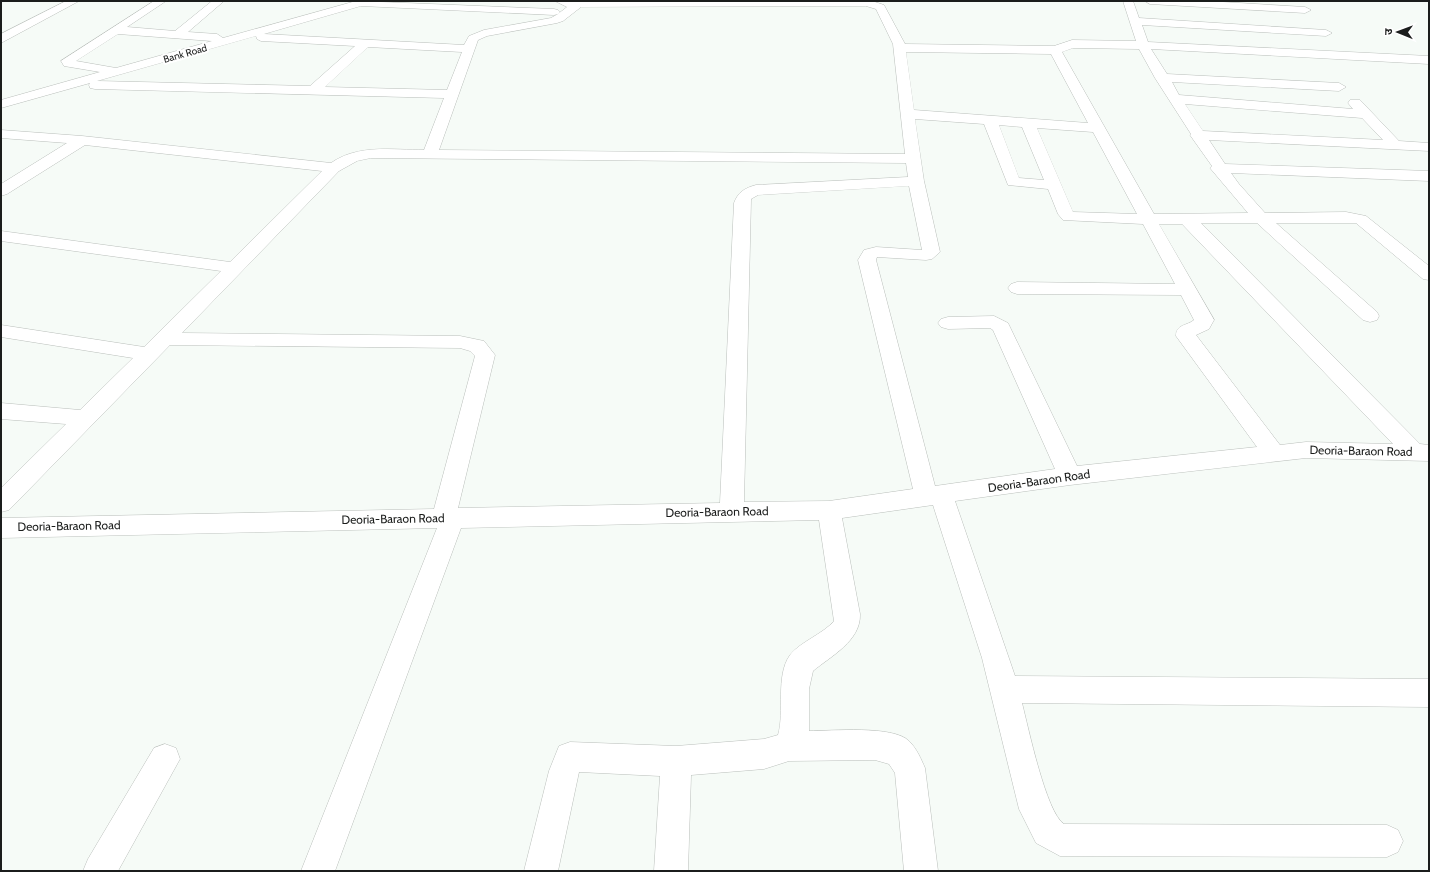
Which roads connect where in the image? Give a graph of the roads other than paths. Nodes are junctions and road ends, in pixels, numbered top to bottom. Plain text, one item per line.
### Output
1 (74, 1) edge
2 (161, 1) edge
3 (219, 1) edge
4 (1128, 1) edge
5 (1150, 1) edge
6 (364, 2) edge
7 (628, 2) edge
8 (827, 2) edge
9 (568, 6) edge
10 (1305, 10) dead end
11 (1134, 21) junction
12 (115, 30) junction
13 (1326, 33) dead end
14 (177, 35) junction
15 (238, 38) junction
16 (1, 40) edge
17 (365, 43) junction
18 (1143, 46) junction
19 (469, 48) junction
20 (899, 48) junction
21 (1055, 50) junction
22 (1306, 54) junction
23 (1429, 60) edge
24 (1317, 65) dead end
25 (117, 72) junction
26 (1328, 76) dead end
27 (1161, 78) junction
28 (73, 84) junction
29 (1339, 87) junction
30 (314, 90) junction
31 (452, 94) junction
32 (1175, 99) junction
33 (1, 104) edge
34 (908, 114) junction
35 (1365, 114) junction
36 (990, 120) junction
37 (1028, 123) junction
38 (1098, 128) junction
39 (1, 134) edge
40 (1197, 135) junction
41 (82, 140) junction
42 (1396, 146) junction
43 (1429, 147) edge
44 (430, 154) junction
45 (913, 159) junction
46 (334, 168) junction
47 (1218, 168) junction
48 (1429, 176) edge
49 (916, 181) junction
50 (1054, 185) junction
51 (1, 191) edge
52 (1187, 218) junction
53 (1261, 218) junction
54 (1148, 219) junction
55 (1, 236) edge
56 (234, 268) junction
57 (1429, 275) edge
58 (1017, 288) dead end
59 (1188, 290) junction
60 (1370, 316) dead end
61 (948, 322) dead end
62 (1, 331) edge
63 (164, 339) junction
64 (149, 354) junction
65 (1, 411) edge
66 (86, 418) junction
67 (1274, 453) junction
68 (1422, 453) edge
69 (1070, 476) junction
70 (933, 495) junction
71 (1, 503) edge
72 (829, 510) junction
73 (732, 512) junction
74 (448, 518) junction
75 (1, 528) edge
76 (1004, 689) junction
77 (1429, 693) edge
78 (789, 746) junction
79 (165, 759) dead end
80 (676, 761) junction
81 (1387, 841) dead end
82 (100, 871) edge
83 (318, 871) edge
84 (541, 871) edge
85 (671, 871) edge
86 (921, 871) edge

1 - 16 street
2 - 12 street
3 - 14 street
4 - 11 street
5 - 10 street
6 - 9 street, Bank Road
6 - 15 street, Bank Road
7 - 8 street, Bank Road
7 - 9 street, Bank Road
8 - 20 street, Bank Road
9 - 19 street
11 - 13 street
11 - 18 street
12 - 14 street
12 - 25 street
14 - 15 street
15 - 17 street
15 - 25 street, Bank Road
17 - 19 street
17 - 30 street
18 - 21 street
18 - 22 street
18 - 27 street
19 - 31 street
20 - 21 street
20 - 34 street
21 - 38 street
22 - 23 street
22 - 24 street
25 - 28 street, Bank Road
26 - 29 street
27 - 29 street
27 - 32 street
28 - 30 street
28 - 33 street, Bank Road
29 - 35 street
30 - 31 street
31 - 44 street
32 - 35 street
32 - 40 street
34 - 36 street
34 - 45 street
35 - 42 street
36 - 37 street
36 - 50 street
37 - 38 street
37 - 50 street
38 - 54 street
39 - 41 street
40 - 42 street
40 - 47 street
41 - 46 street
41 - 51 street
42 - 43 street
44 - 45 street
44 - 46 street
45 - 49 street
46 - 56 street
47 - 48 street
47 - 53 street
49 - 70 street
49 - 73 street
50 - 54 street
52 - 53 street
52 - 54 street
52 - 68 street
53 - 57 street
53 - 60 street
54 - 59 street
55 - 56 street
56 - 63 street
58 - 59 street
59 - 67 street
61 - 69 street
62 - 64 street
63 - 64 street
63 - 74 street
64 - 66 street
65 - 66 street
66 - 71 street
67 - 68 street, Deoria-Baraon Road
67 - 69 street, Deoria-Baraon Road
69 - 70 street, Deoria-Baraon Road
70 - 72 street, Deoria-Baraon Road
70 - 76 street
72 - 73 street, Deoria-Baraon Road
72 - 78 street
73 - 74 street, Deoria-Baraon Road
74 - 75 street, Deoria-Baraon Road
74 - 83 street
76 - 77 street
76 - 81 street
78 - 80 street
78 - 86 street
79 - 82 street
80 - 84 street
80 - 85 street

